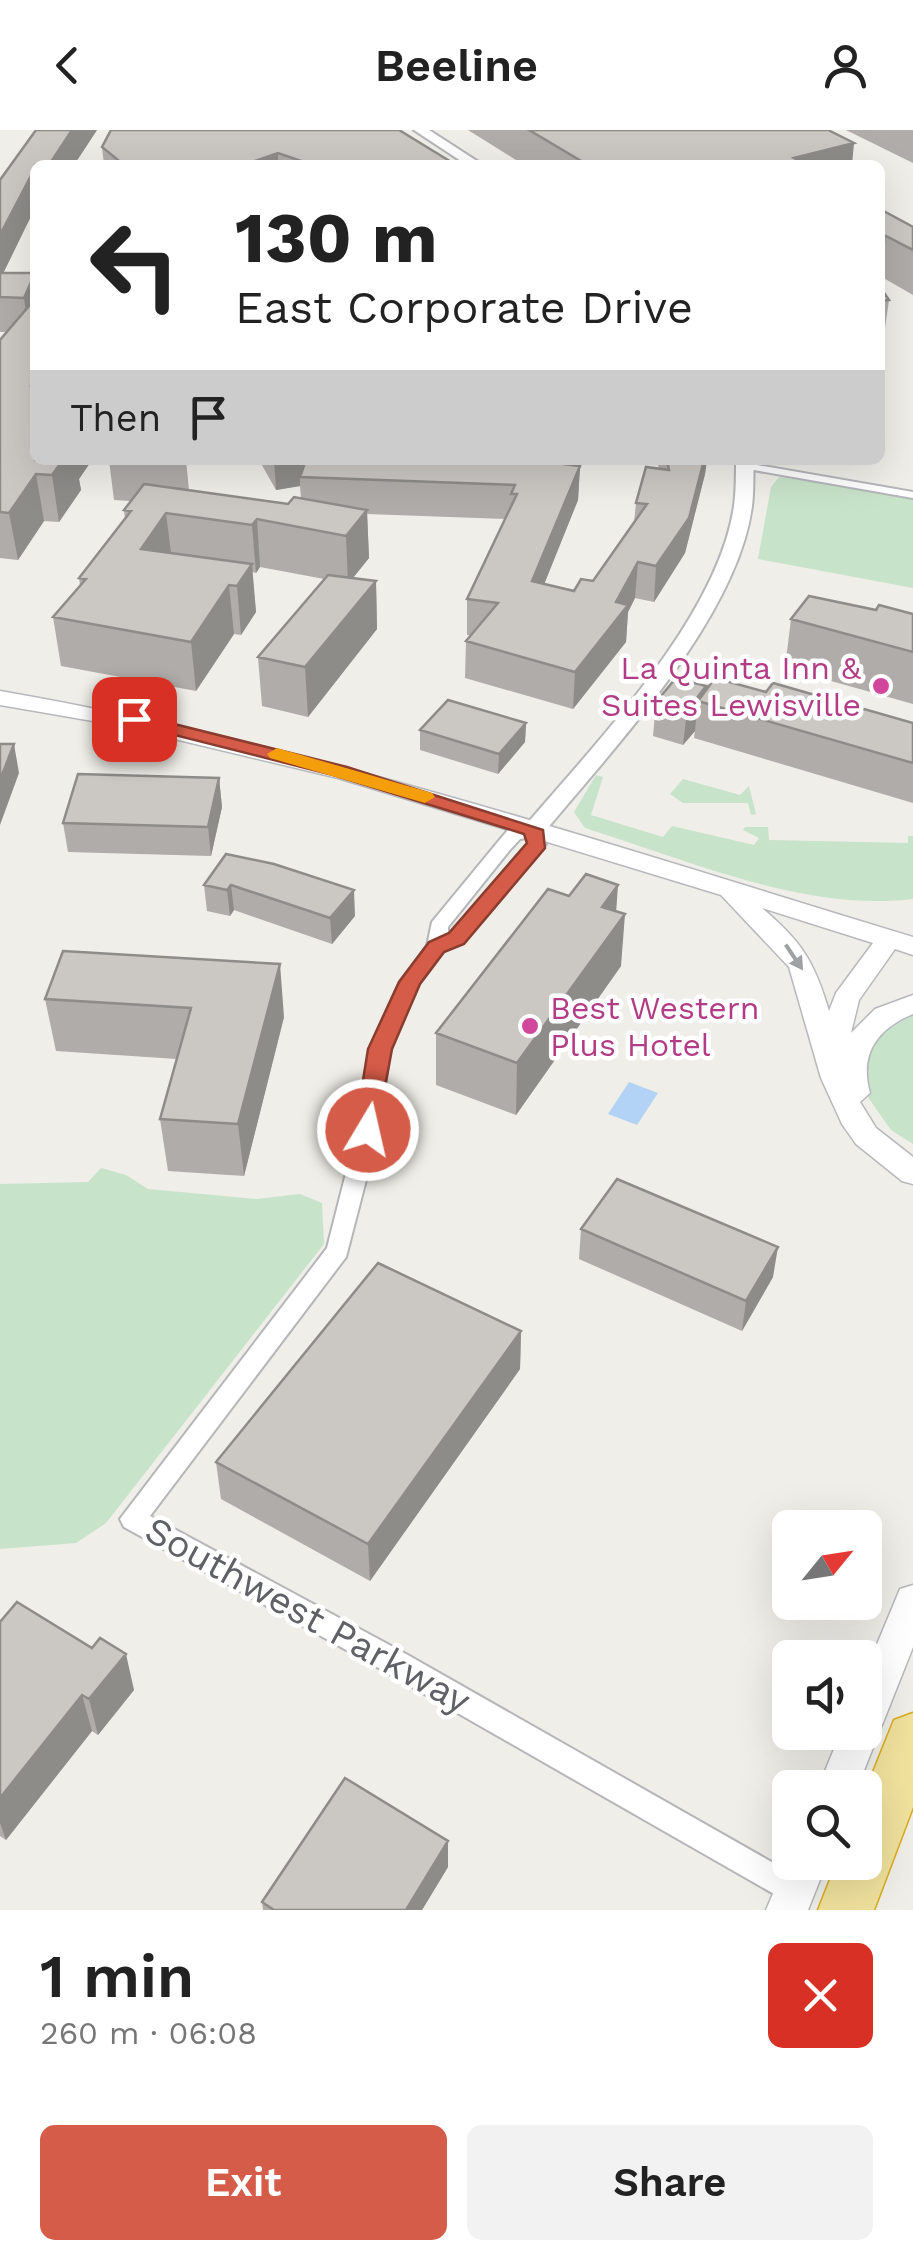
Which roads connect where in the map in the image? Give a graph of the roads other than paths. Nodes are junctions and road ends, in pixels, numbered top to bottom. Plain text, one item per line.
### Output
1 (420, 130) edge
2 (468, 160) edge
3 (745, 465) edge
4 (756, 465) edge
5 (913, 494) edge
6 (0, 698) edge
7 (532, 830) junction
8 (724, 890) junction
9 (901, 943) edge
10 (913, 1004) edge
11 (831, 1056) junction
12 (913, 1156) edge
13 (913, 1173) edge
14 (913, 1601) edge
15 (882, 1677) edge
16 (913, 1738) edge
17 (882, 1818) edge
18 (858, 1880) edge
19 (796, 1888) edge
20 (846, 1910) edge

1 - 2 street
3 - 7 street
4 - 5 street
6 - 7 main road
7 - 8 main road
7 - 19 street, Southwest Parkway
8 - 9 main road
8 -> 11 main road
9 - 11 main road
10 - 12 main road
11 - 13 main road
14 - 15 main road
16 - 17 highway
18 - 20 highway

